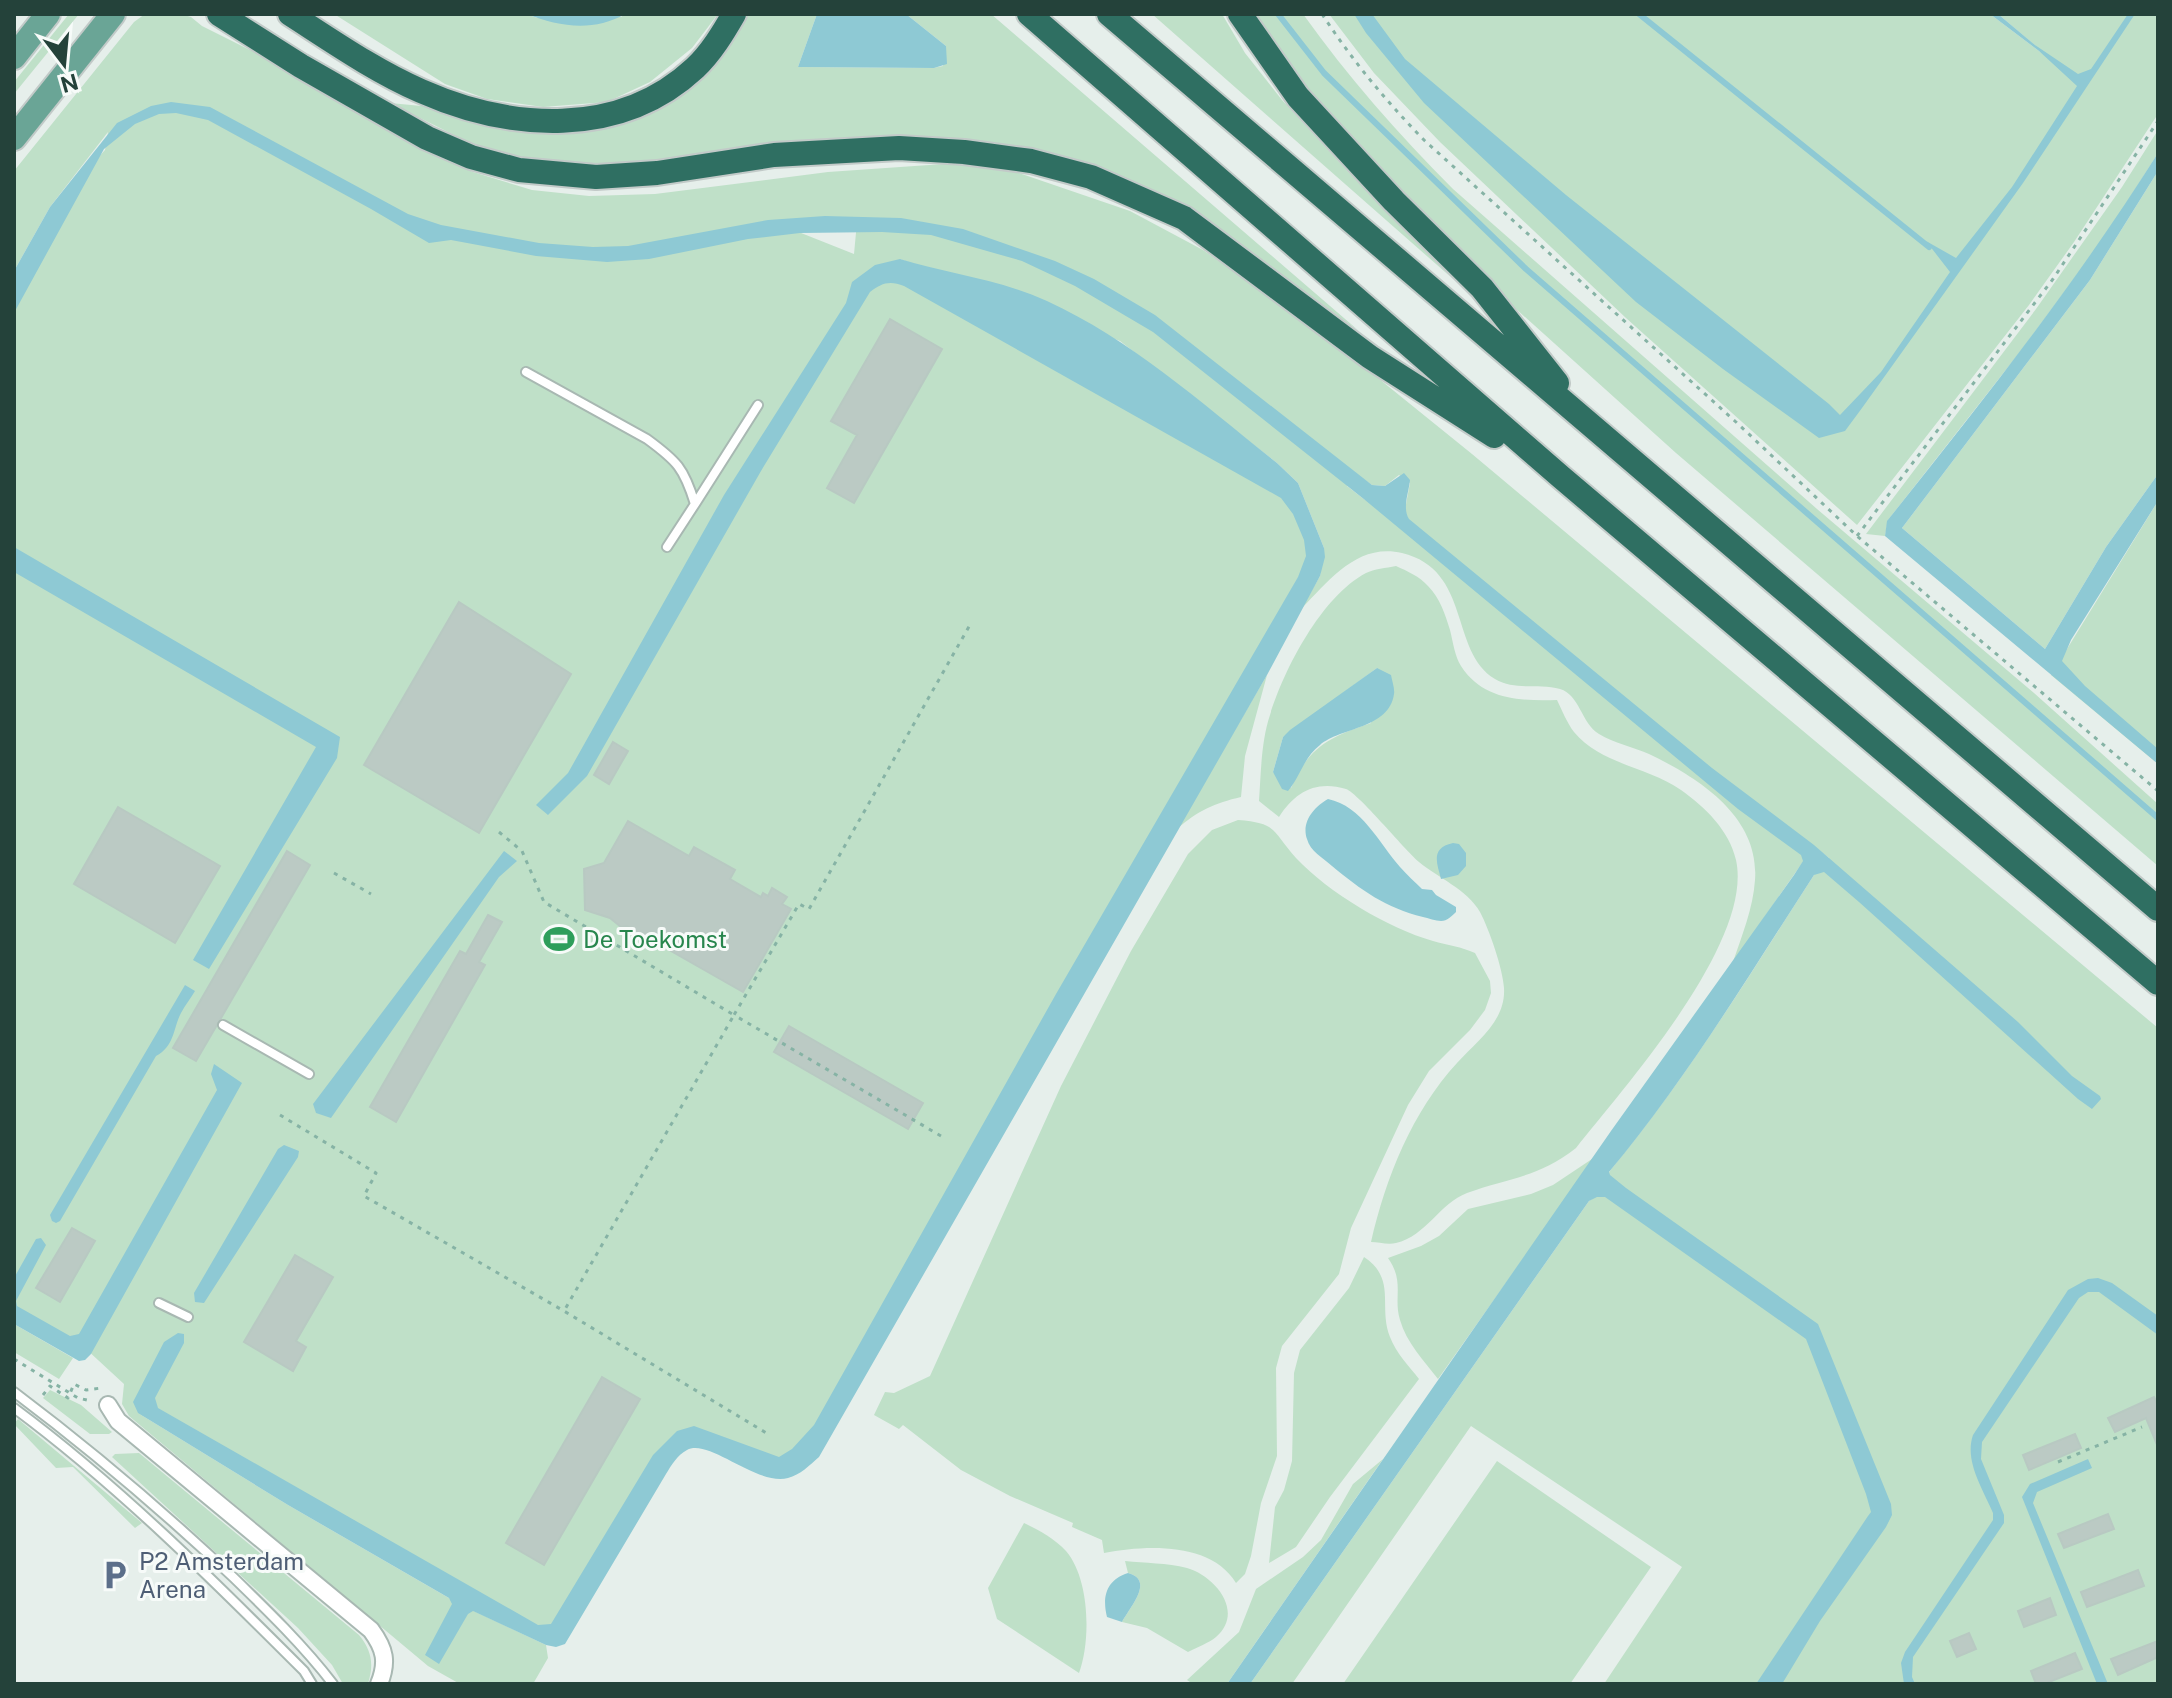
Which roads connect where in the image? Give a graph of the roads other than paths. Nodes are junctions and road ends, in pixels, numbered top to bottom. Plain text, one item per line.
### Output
1 (48, 14) edge
2 (113, 14) edge
3 (219, 14) edge
4 (290, 14) edge
5 (734, 14) edge
6 (1029, 14) edge
7 (1109, 14) edge
8 (1240, 14) edge
9 (14, 57) edge
10 (14, 138) edge
11 (526, 372) dead end
12 (758, 405) dead end
13 (1591, 426) junction
14 (1561, 477) junction
15 (695, 504) junction
16 (667, 547) dead end
17 (2158, 909) edge
18 (2158, 983) edge
19 (223, 1025) dead end
20 (309, 1074) dead end
21 (159, 1303) dead end
22 (188, 1317) dead end
23 (14, 1392) edge
24 (108, 1396) road end
25 (14, 1408) edge
26 (312, 1684) edge
27 (333, 1684) edge
28 (379, 1684) edge

1 - 9 main road
2 - 10 main road
3 - 14 highway
4 - 5 highway
6 - 14 highway
7 - 13 highway
8 - 13 highway
11 - 15 lane
12 - 15 lane
13 - 17 highway
14 - 18 highway
15 - 16 lane
19 - 20 lane
21 - 22 lane
23 - 27 lane
24 - 28 street
25 - 26 lane

